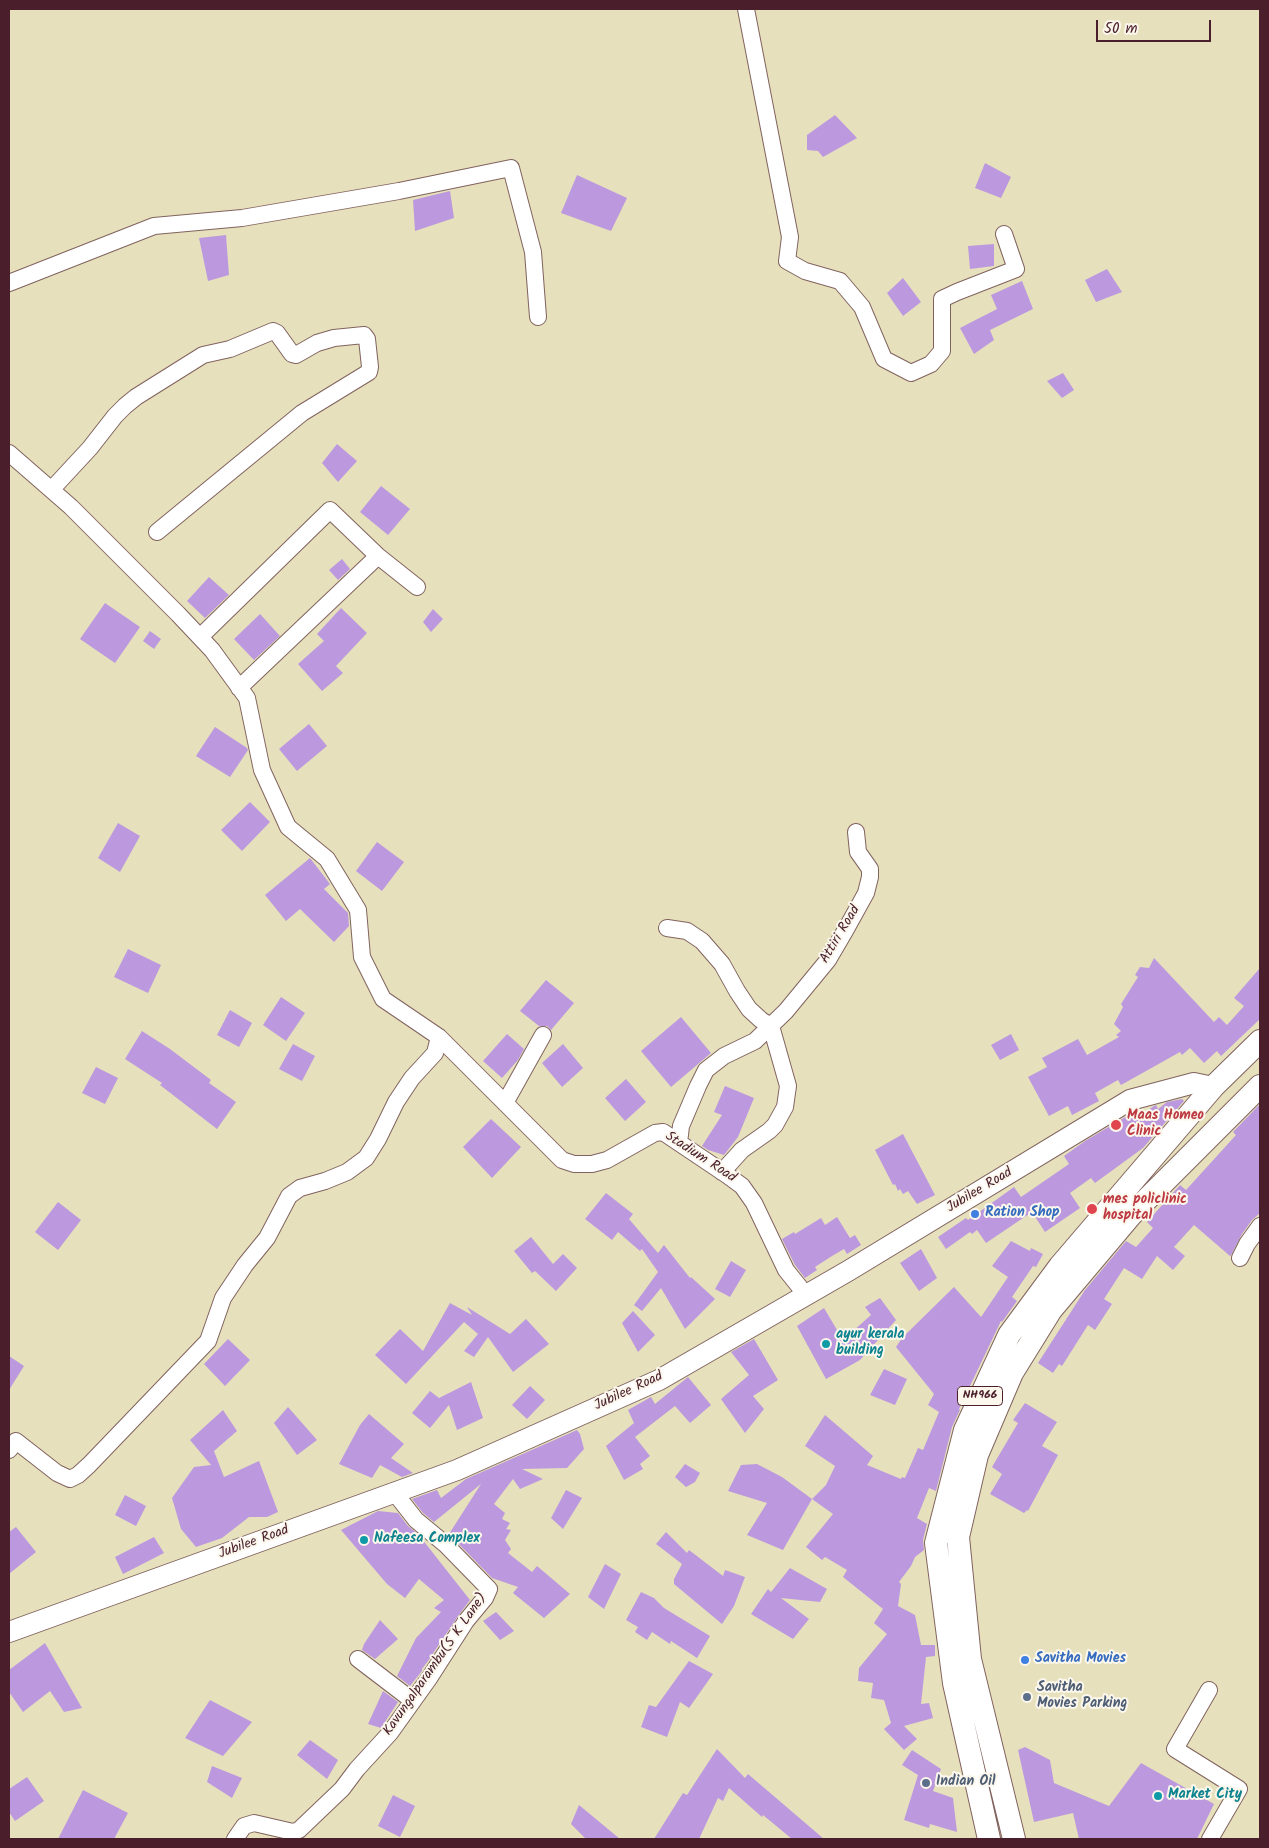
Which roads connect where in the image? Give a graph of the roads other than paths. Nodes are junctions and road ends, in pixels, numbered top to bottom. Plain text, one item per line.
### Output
1 (746, 9) edge
2 (1004, 234) dead end
3 (9, 283) edge
4 (538, 318) dead end
5 (9, 453) edge
6 (52, 489) junction
7 (158, 532) dead end
8 (378, 556) junction
9 (417, 587) dead end
10 (200, 636) junction
11 (239, 688) junction
12 (856, 832) dead end
13 (667, 928) dead end
14 (771, 1026) junction
15 (543, 1035) dead end
16 (439, 1037) junction
17 (1260, 1041) edge
18 (1260, 1086) edge
19 (1213, 1087) junction
20 (505, 1103) junction
21 (1235, 1112) junction
22 (679, 1143) junction
23 (722, 1172) junction
24 (1260, 1226) edge
25 (1240, 1258) dead end
26 (806, 1295) junction
27 (11, 1442) edge
28 (394, 1492) junction
29 (9, 1632) edge
30 (358, 1659) dead end
31 (1209, 1690) dead end
32 (414, 1701) junction
33 (235, 1839) edge
34 (989, 1839) edge
35 (1014, 1839) edge
36 (1210, 1839) edge

1 - 2 street
3 - 4 street
5 - 6 street, Stadium Road
6 - 7 street
6 - 10 street, Stadium Road
8 - 9 street
8 - 10 street
8 - 11 street
10 - 11 street, Stadium Road
11 - 16 street, Stadium Road
12 - 14 street, Attiri Road
13 - 14 street
14 - 22 street, Attiri Road
14 - 23 street
15 - 20 street
16 - 20 street, Stadium Road
16 - 27 street
17 - 19 highway, NH966
18 - 21 highway, NH966
19 - 21 highway
19 - 26 main road, Jubilee Road
19 - 34 highway, NH966
20 - 22 street, Stadium Road
21 - 35 highway, NH966
22 - 23 street, Stadium Road
23 - 26 street, Stadium Road
24 - 25 street
26 - 28 main road, Jubilee Road
28 - 29 main road, Jubilee Road
28 - 32 street, Kavungalparambu(S K Lane)
30 - 32 street
31 - 36 street
32 - 33 street, Kavungalparambu(S K Lane)

